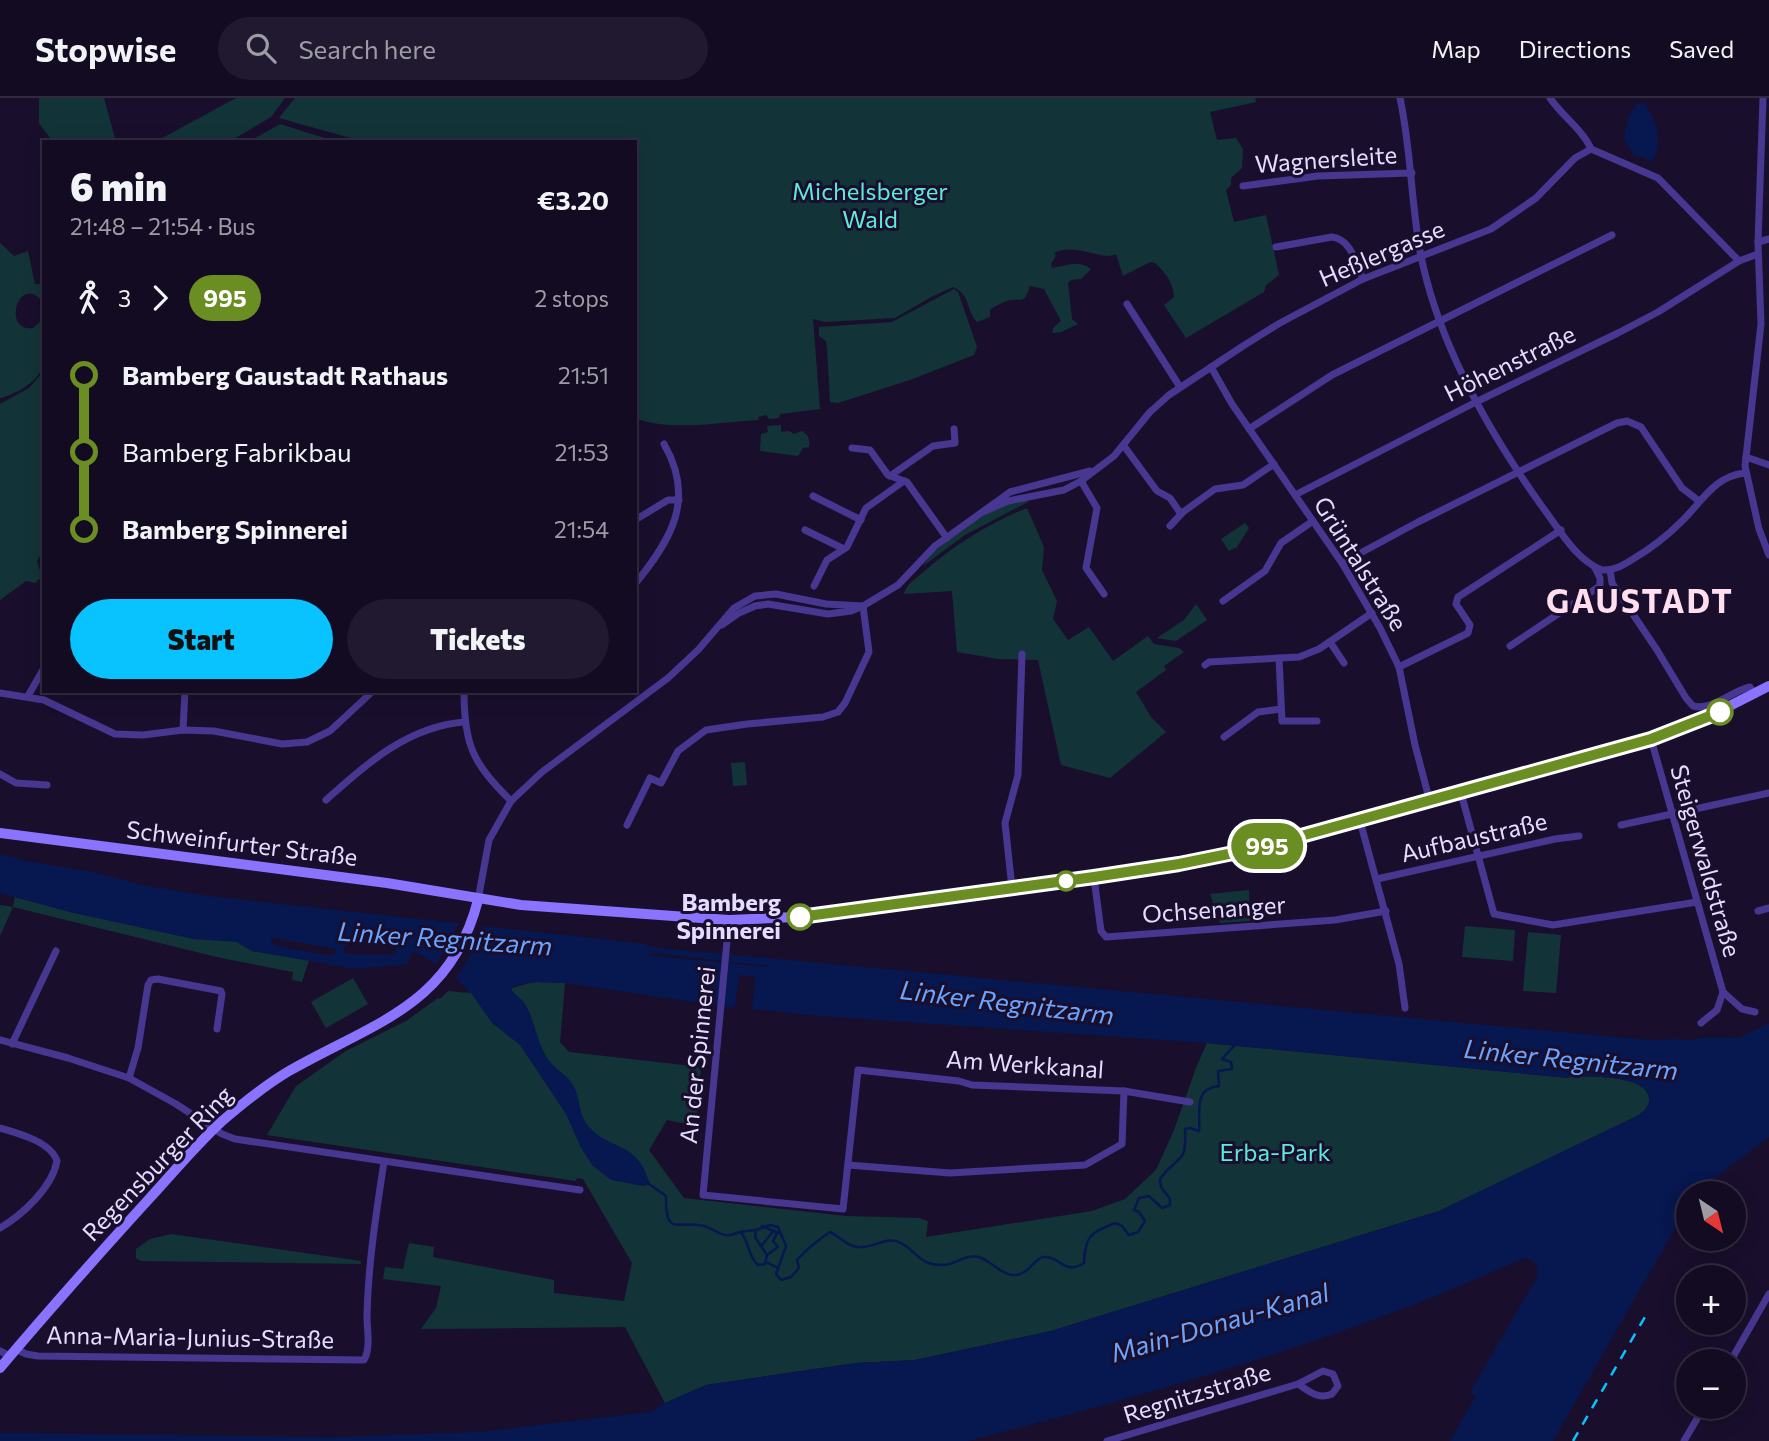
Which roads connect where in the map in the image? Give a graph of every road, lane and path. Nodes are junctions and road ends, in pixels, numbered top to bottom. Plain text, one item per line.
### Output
1 (1400, 98) edge
2 (1550, 98) edge
3 (1763, 98) edge
4 (1591, 149) junction
5 (1412, 173) junction
6 (1244, 186) dead end
7 (1612, 235) dead end
8 (1769, 239) edge
9 (1758, 242) junction
10 (1276, 247) dead end
11 (1758, 254) junction
12 (1421, 255) junction
13 (1739, 261) junction
14 (1363, 279) junction
15 (1127, 304) dead end
16 (1442, 321) junction
17 (1211, 367) junction
18 (1180, 387) junction
19 (1476, 402) junction
20 (954, 429) dead end
21 (1249, 429) junction
22 (664, 444) dead end
23 (1124, 446) junction
24 (852, 448) dead end
25 (1746, 457) junction
26 (1273, 464) junction
27 (1769, 465) edge
28 (1097, 469) junction
29 (1519, 472) junction
30 (1745, 473) junction
31 (890, 476) junction
32 (904, 481) junction
33 (1081, 481) junction
34 (1295, 495) junction
35 (813, 496) dead end
36 (679, 500) junction
37 (1699, 501) junction
38 (983, 512) junction
39 (1181, 514) junction
40 (637, 519) edge
41 (861, 520) junction
42 (1313, 521) junction
43 (1170, 526) dead end
44 (805, 530) dead end
45 (1561, 530) junction
46 (947, 538) junction
47 (844, 549) junction
48 (1769, 555) edge
49 (1342, 563) junction
50 (1594, 567) junction
51 (1610, 575) junction
52 (637, 581) edge
53 (814, 586) dead end
54 (1600, 586) junction
55 (1104, 594) dead end
56 (1223, 601) dead end
57 (863, 606) junction
58 (1372, 613) junction
59 (1330, 642) junction
60 (1510, 646) dead end
61 (1022, 654) dead end
62 (1279, 658) junction
63 (1345, 663) dead end
64 (1205, 664) dead end
65 (1399, 667) junction
66 (42, 672) edge
67 (1769, 686) edge
68 (0, 693) edge
69 (185, 693) edge
70 (371, 693) edge
71 (464, 693) edge
72 (1754, 694) junction
73 (28, 696) junction
74 (1281, 709) junction
75 (1317, 721) dead end
76 (464, 722) junction
77 (183, 730) junction
78 (1224, 737) dead end
79 (1651, 739) junction
80 (0, 774) edge
81 (47, 785) dead end
82 (1461, 793) junction
83 (1769, 793) edge
84 (326, 800) dead end
85 (511, 801) junction
86 (1430, 802) junction
87 (1673, 813) junction
88 (1360, 821) junction
89 (627, 825) dead end
90 (1620, 825) dead end
91 (0, 833) edge
92 (1579, 836) dead end
93 (1478, 856) junction
94 (1094, 877) junction
95 (1377, 879) junction
96 (1012, 888) junction
97 (478, 900) junction
98 (1697, 902) junction
99 (1769, 908) edge
100 (1386, 911) junction
101 (1758, 911) dead end
102 (729, 920) junction
103 (56, 951) dead end
104 (1723, 992) junction
105 (1405, 1008) dead end
106 (1755, 1013) dead end
107 (1701, 1023) dead end
108 (216, 1029) dead end
109 (0, 1040) edge
110 (12, 1044) junction
111 (129, 1077) junction
112 (1124, 1091) junction
113 (1190, 1102) dead end
114 (0, 1128) edge
115 (214, 1129) junction
116 (384, 1162) junction
117 (848, 1166) junction
118 (580, 1190) dead end
119 (0, 1228) edge
120 (1769, 1294) edge
121 (1737, 1349) edge
122 (0, 1351) edge
123 (13, 1352) junction
124 (0, 1368) edge
125 (1298, 1384) junction
126 (1697, 1419) edge
127 (1107, 1441) edge
128 (1684, 1441) edge

1 - 5 street
2 - 4 street
3 - 9 street
4 - 12 street, Heßlergasse
4 - 13 street
5 - 6 street, Wagnersleite
5 - 12 street
7 - 16 street
8 - 9 street
9 - 11 street
10 - 14 street
11 - 13 street, Höhenstraße
11 - 25 street
12 - 14 street, Heßlergasse
12 - 16 street
13 - 19 street, Höhenstraße
14 - 17 street, Heßlergasse
15 - 18 street
16 - 19 street
16 - 21 street
17 - 18 street, Heßlergasse
17 - 21 street, Grüntalstraße
18 - 23 street, Heßlergasse
19 - 29 street
19 - 34 street, Höhenstraße
20 - 31 street
21 - 26 street, Grüntalstraße
22 - 36 street
23 - 28 street, Heßlergasse
23 - 39 street
24 - 31 street
25 - 27 street
25 - 30 street
26 - 34 street, Grüntalstraße
26 - 39 street
28 - 33 street, Heßlergasse
28 - 38 street
29 - 37 street
29 - 45 street
29 - 49 street
30 - 37 street
30 - 48 street
31 - 32 street
32 - 41 street
32 - 46 street
33 - 38 street, Heßlergasse
33 - 55 street
34 - 42 street, Grüntalstraße
35 - 41 street
36 - 40 street
36 - 52 street
37 - 51 street
38 - 46 street
39 - 43 street
41 - 47 street
42 - 49 street, Grüntalstraße
42 - 56 street
44 - 47 street
45 - 50 street
45 - 65 street
46 - 57 street
47 - 53 street
49 - 58 street, Grüntalstraße
50 - 51 street
50 - 54 street
51 - 54 street
51 - 72 street
54 - 60 street
57 - 85 street
57 - 89 street
58 - 59 street
58 - 65 street, Grüntalstraße
59 - 62 street
59 - 63 street
61 - 96 street
62 - 64 street
62 - 74 street
65 - 86 street, Grüntalstraße
66 - 73 street
67 - 72 street, Schweinfurter Straße
68 - 73 street
69 - 77 street
70 - 77 street
71 - 76 street
72 - 79 street, Schweinfurter Straße
73 - 77 street
74 - 75 street
74 - 78 street
76 - 84 street
76 - 85 street
79 - 82 street, Schweinfurter Straße
79 - 87 street, Steigerwaldstraße
80 - 81 street
82 - 86 street, Schweinfurter Straße
82 - 93 street
83 - 87 street
85 - 97 street
86 - 88 street, Schweinfurter Straße
87 - 90 street
87 - 98 street, Steigerwaldstraße
88 - 94 street, Schweinfurter Straße
88 - 95 street
91 - 97 street, Schweinfurter Straße
92 - 93 street, Aufbaustraße
93 - 95 street, Aufbaustraße
93 - 98 street
94 - 96 street, Schweinfurter Straße
94 - 100 street, Ochsenanger
95 - 100 street
96 - 102 street, Schweinfurter Straße
97 - 102 street, Schweinfurter Straße
97 - 115 street, Regensburger Ring
98 - 104 street, Steigerwaldstraße
99 - 101 street
100 - 105 street
102 - 117 street, An der Spinnerei
103 - 110 street
104 - 106 street, Steigerwaldstraße
104 - 107 street, Steigerwaldstraße
108 - 111 street
109 - 110 street
110 - 111 street
111 - 115 street
112 - 113 street, Am Werkkanal
112 - 117 street
112 - 117 street, Am Werkkanal
114 - 119 street
115 - 116 street
115 - 123 street, Regensburger Ring
116 - 118 street
116 - 123 street, Anna-Maria-Junius-Straße
120 - 121 street
122 - 123 street, Anna-Maria-Junius-Straße
123 - 124 street, Regensburger Ring
125 - 125 street, Regnitzstraße
125 - 127 street, Regnitzstraße
126 - 128 street

